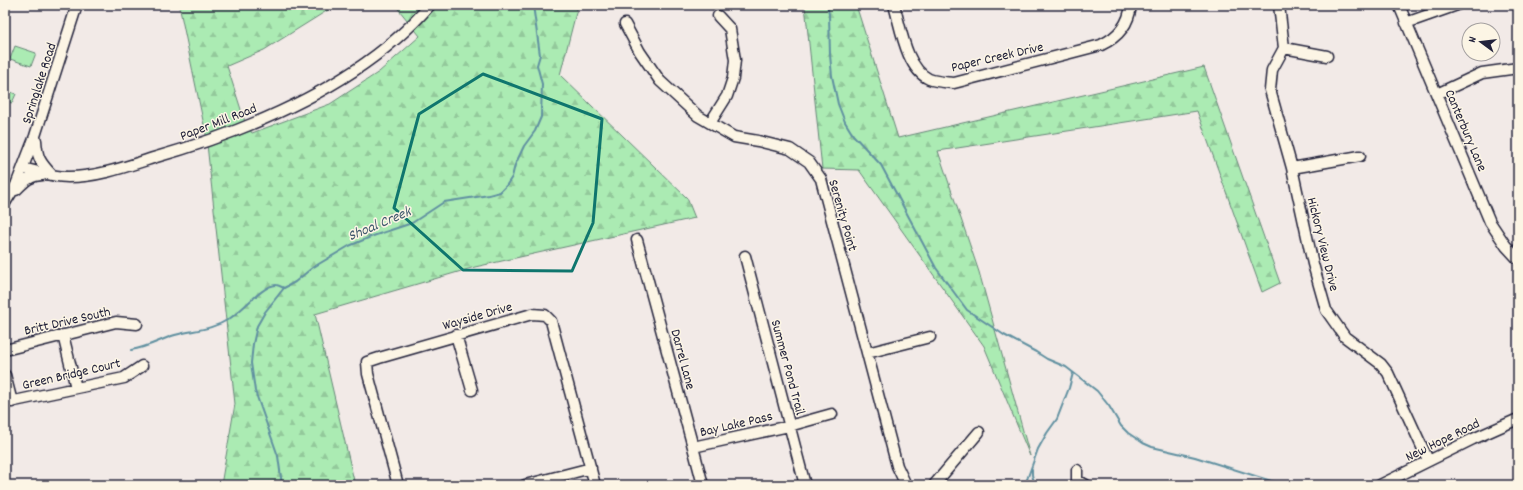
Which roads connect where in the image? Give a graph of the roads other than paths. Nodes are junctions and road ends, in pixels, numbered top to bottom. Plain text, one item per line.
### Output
1 (77, 5) edge
2 (430, 5) edge
3 (894, 5) edge
4 (1131, 5) edge
5 (1279, 5) edge
6 (1399, 5) edge
7 (1457, 5) edge
8 (718, 16) dead end
9 (1406, 23) junction
10 (625, 24) dead end
11 (1284, 48) junction
12 (1327, 56) dead end
13 (1518, 68) edge
14 (1437, 94) junction
15 (710, 123) junction
16 (35, 136) junction
17 (1360, 156) dead end
18 (23, 168) junction
19 (1292, 168) junction
20 (52, 175) junction
21 (6, 202) edge
22 (637, 240) dead end
23 (745, 256) dead end
24 (1518, 259) edge
25 (137, 324) dead end
26 (63, 335) junction
27 (456, 336) junction
28 (930, 337) dead end
29 (5, 350) edge
30 (867, 353) junction
31 (142, 366) dead end
32 (5, 375) edge
33 (76, 388) junction
34 (472, 390) dead end
35 (8, 403) edge
36 (832, 414) dead end
37 (1518, 419) edge
38 (789, 426) junction
39 (979, 432) dead end
40 (694, 447) junction
41 (1428, 460) junction
42 (591, 468) junction
43 (1077, 470) dead end
44 (398, 485) edge
45 (525, 485) edge
46 (595, 485) edge
47 (702, 485) edge
48 (805, 485) edge
49 (906, 485) edge
50 (934, 485) edge
51 (1086, 485) edge
52 (1380, 485) edge

1 - 16 street, Springlake Road
2 - 20 street, Paper Mill Road
3 - 4 street, Paper Creek Drive
5 - 11 street
6 - 9 street, Canterbury Lane
7 - 9 street
8 - 15 street
9 - 14 street, Canterbury Lane
10 - 15 street, Serenity Point
11 - 12 street
11 - 19 street, Hickory View Drive
13 - 14 street
14 - 24 street, Canterbury Lane
15 - 30 street, Serenity Point
16 - 18 street, Springlake Road
16 - 20 street
17 - 19 street
18 - 20 street, Paper Mill Road
18 - 21 street
19 - 41 street, Hickory View Drive
20 - 21 street
22 - 40 street, Darrel Lane
23 - 38 street, Summer Pond Trail
25 - 26 street, Britt Drive South
26 - 29 street, Britt Drive South
26 - 33 street
27 - 34 street
27 - 42 street, Wayside Drive
27 - 44 street, Wayside Drive
28 - 30 street
30 - 49 street, Serenity Point
31 - 33 street, Green Bridge Court
32 - 35 street
33 - 35 street, Green Bridge Court
36 - 38 street, Bay Lake Pass
37 - 41 street, New Hope Road
38 - 40 street, Bay Lake Pass
38 - 48 street, Summer Pond Trail
39 - 50 street
40 - 47 street, Darrel Lane
41 - 52 street, New Hope Road
42 - 45 street
42 - 46 street, Wayside Drive
43 - 51 street

